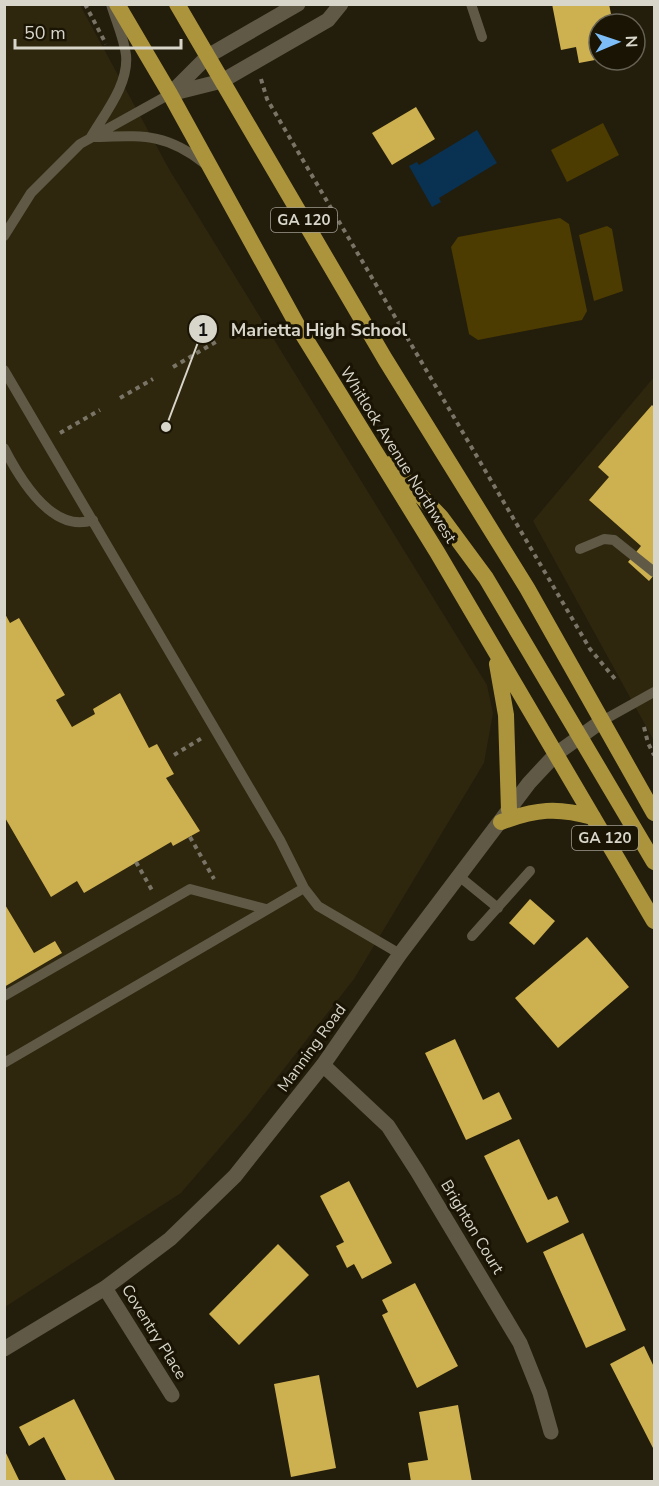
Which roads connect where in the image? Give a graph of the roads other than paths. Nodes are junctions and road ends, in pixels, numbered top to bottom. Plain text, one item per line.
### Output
1 (111, 4) edge
2 (117, 4) edge
3 (177, 4) edge
4 (298, 4) edge
5 (341, 4) edge
6 (471, 4) edge
7 (482, 37) dead end
8 (208, 56) junction
9 (222, 81) junction
10 (170, 94) junction
11 (91, 137) junction
12 (211, 168) junction
13 (4, 236) edge
14 (4, 370) edge
15 (4, 448) edge
16 (374, 449) junction
17 (93, 520) junction
18 (580, 549) dead end
19 (654, 572) edge
20 (493, 648) junction
21 (654, 692) edge
22 (602, 721) junction
23 (580, 736) junction
24 (556, 754) junction
25 (654, 813) edge
26 (505, 816) junction
27 (593, 817) junction
28 (654, 862) edge
29 (530, 870) dead end
30 (460, 877) junction
31 (304, 888) junction
32 (498, 908) junction
33 (266, 909) junction
34 (654, 921) edge
35 (472, 936) dead end
36 (400, 954) junction
37 (4, 996) edge
38 (4, 1063) edge
39 (323, 1065) junction
40 (105, 1288) junction
41 (4, 1349) edge
42 (172, 1395) dead end
43 (551, 1432) dead end

1 - 11 lane
2 - 10 highway, Whitlock Avenue Northwest / GA 120
3 - 8 highway, GA 120
4 - 8 street
5 - 9 street
6 - 7 lane
8 - 9 highway, GA 120
8 - 10 street
9 - 10 street
9 - 22 highway, GA 120
10 - 11 lane
10 - 12 highway, Whitlock Avenue Northwest / GA 120
11 - 12 lane
11 - 13 lane
12 - 16 highway, Whitlock Avenue Northwest / GA 120
14 - 17 lane
15 - 17 lane
16 - 20 highway, Whitlock Avenue Northwest / GA 120
16 - 23 highway
17 - 31 lane
18 - 19 lane
20 - 24 highway, Whitlock Avenue Northwest / GA 120
20 - 26 highway
21 - 22 lane
22 - 23 street, Manning Road
22 - 25 highway, GA 120
23 - 24 street, Manning Road
23 - 28 highway
24 - 26 street, Manning Road
24 - 27 highway, Whitlock Avenue Northwest / GA 120
26 - 27 highway
26 - 30 street, Manning Road
27 - 34 highway, Whitlock Avenue Northwest / GA 120
29 - 32 lane
30 - 32 lane
30 - 36 street, Manning Road
31 - 33 lane
31 - 36 lane
32 - 35 lane
33 - 37 lane
33 - 38 lane
36 - 39 street, Manning Road
39 - 40 street, Manning Road
39 - 43 street, Brighton Court
40 - 41 street, Manning Road
40 - 42 street, Coventry Place

